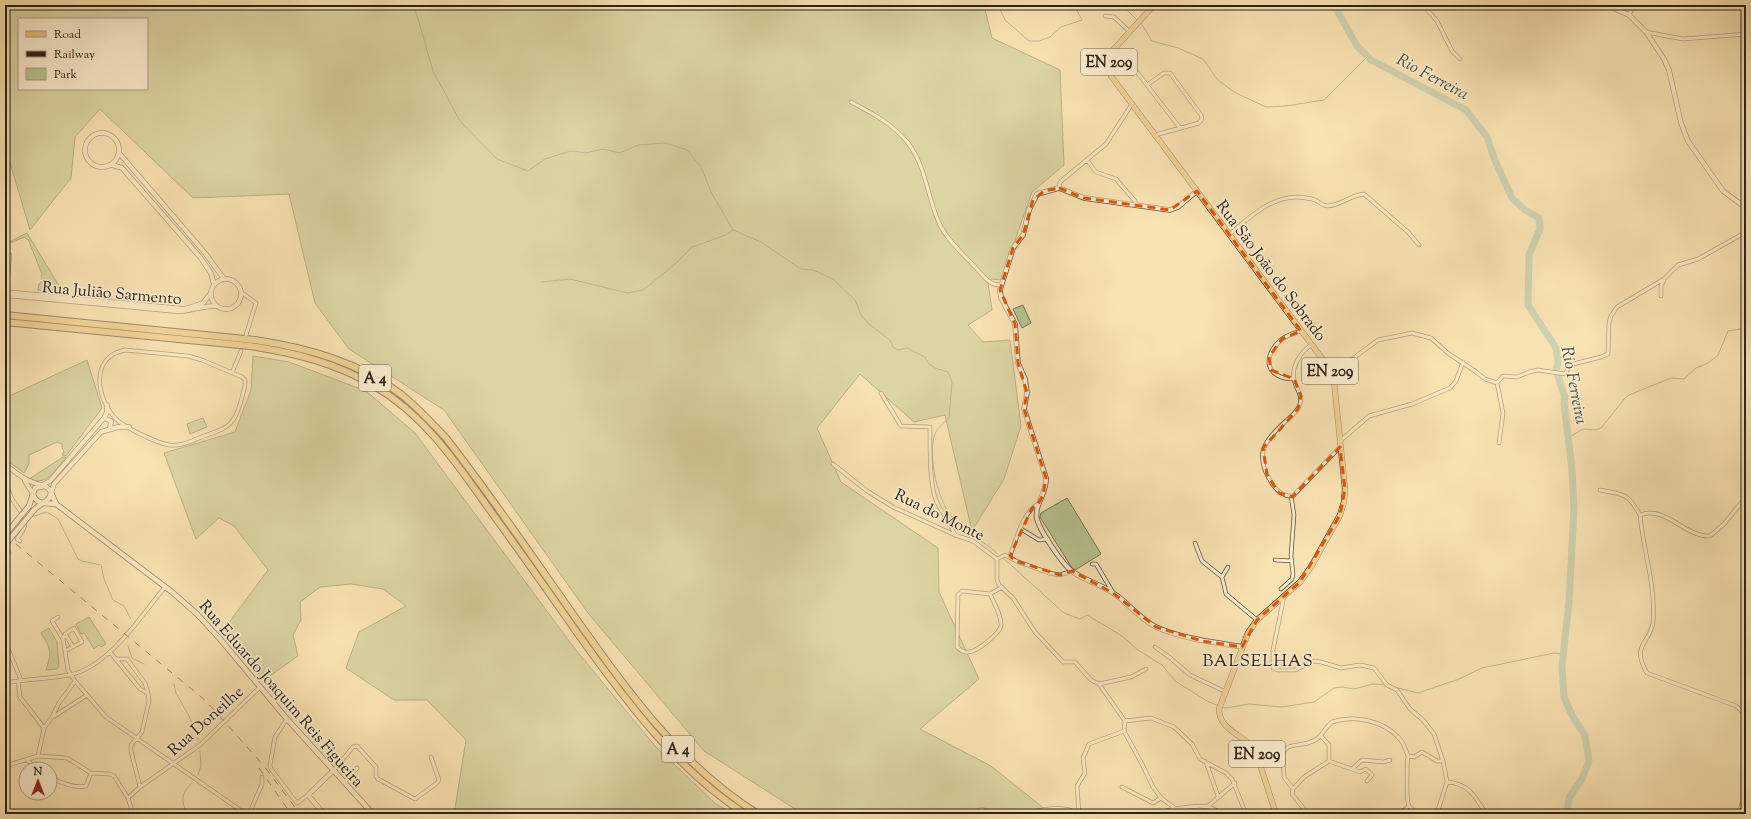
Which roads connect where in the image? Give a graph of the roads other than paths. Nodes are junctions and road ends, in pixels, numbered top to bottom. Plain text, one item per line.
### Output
1 (1423, 5) edge
2 (1606, 5) edge
3 (1634, 5) edge
4 (1152, 6) edge
5 (1629, 15) junction
6 (1105, 16) dead end
7 (1130, 32) junction
8 (1646, 32) junction
9 (1746, 33) edge
10 (1460, 59) dead end
11 (1130, 63) dead end
12 (1147, 85) junction
13 (851, 102) dead end
14 (1132, 104) junction
15 (1180, 128) junction
16 (1165, 133) junction
17 (1155, 135) junction
18 (1159, 140) junction
19 (119, 154) junction
20 (1087, 160) junction
21 (112, 165) junction
22 (1059, 188) junction
23 (1198, 191) junction
24 (1136, 205) junction
25 (1746, 208) edge
26 (1746, 232) edge
27 (1230, 234) junction
28 (1418, 245) dead end
29 (5, 252) edge
30 (224, 279) junction
31 (1664, 279) junction
32 (214, 285) junction
33 (1001, 285) junction
34 (1746, 287) edge
35 (241, 292) junction
36 (5, 293) edge
37 (211, 293) junction
38 (1661, 296) dead end
39 (1746, 297) edge
40 (216, 306) junction
41 (5, 315) edge
42 (5, 322) edge
43 (1301, 331) junction
44 (246, 335) dead end
45 (1311, 345) junction
46 (241, 351) dead end
47 (1463, 362) junction
48 (232, 373) junction
49 (1332, 374) junction
50 (1294, 379) junction
51 (1497, 383) junction
52 (881, 393) dead end
53 (107, 405) junction
54 (104, 418) junction
55 (129, 427) junction
56 (110, 428) junction
57 (1499, 443) dead end
58 (1340, 444) junction
59 (5, 464) edge
60 (833, 464) dead end
61 (23, 479) junction
62 (5, 482) edge
63 (42, 485) junction
64 (1600, 490) dead end
65 (51, 493) junction
66 (33, 494) junction
67 (1291, 496) junction
68 (1746, 497) edge
69 (44, 503) junction
70 (56, 504) junction
71 (1038, 504) junction
72 (1640, 515) junction
73 (1021, 529) junction
74 (955, 535) junction
75 (5, 536) edge
76 (1048, 539) junction
77 (20, 542) dead end
78 (1195, 543) dead end
79 (5, 545) edge
80 (10, 553) dead end
81 (1010, 556) junction
82 (997, 559) junction
83 (5, 560) edge
84 (1275, 560) dead end
85 (1292, 561) junction
86 (1092, 564) dead end
87 (1228, 567) dead end
88 (1072, 571) junction
89 (1222, 577) junction
90 (165, 587) junction
91 (1002, 587) junction
92 (1281, 589) dead end
93 (1113, 593) junction
94 (990, 594) junction
95 (1284, 596) junction
96 (58, 617) dead end
97 (1256, 620) junction
98 (65, 634) junction
99 (63, 639) junction
100 (5, 641) edge
101 (73, 647) junction
102 (1155, 647) dead end
103 (1242, 648) junction
104 (65, 651) junction
105 (110, 652) junction
106 (116, 659) junction
107 (1146, 669) dead end
108 (70, 675) junction
109 (20, 680) junction
110 (75, 681) junction
111 (5, 683) edge
112 (1099, 684) junction
113 (260, 687) junction
114 (1226, 692) junction
115 (148, 693) junction
116 (87, 695) junction
117 (1746, 715) edge
118 (52, 718) junction
119 (286, 718) junction
120 (1125, 721) junction
121 (44, 728) junction
122 (1124, 731) junction
123 (1321, 736) junction
124 (138, 739) junction
125 (1282, 754) junction
126 (38, 756) junction
127 (1408, 756) junction
128 (431, 757) dead end
129 (27, 760) joint
130 (1259, 760) junction
131 (1390, 760) dead end
132 (1329, 761) junction
133 (1443, 761) junction
134 (1206, 762) junction
135 (175, 764) junction
136 (5, 766) edge
137 (357, 768) dead end
138 (1352, 769) junction
139 (333, 771) junction
140 (91, 773) junction
141 (262, 777) dead end
142 (58, 781) edge
143 (1367, 781) dead end
144 (1447, 782) junction
145 (344, 783) junction
146 (1235, 783) junction
147 (140, 787) junction
148 (1122, 787) dead end
149 (1293, 789) junction
150 (1746, 794) edge
151 (308, 795) junction
152 (1218, 796) junction
153 (128, 798) junction
154 (1161, 798) junction
155 (1409, 806) junction
156 (1207, 807) junction
157 (981, 809) dead end
158 (1176, 809) junction
159 (133, 814) edge
160 (248, 814) edge
161 (324, 814) edge
162 (373, 814) edge
163 (745, 814) edge
164 (758, 814) edge
165 (997, 814) edge
166 (1027, 814) edge
167 (1078, 814) edge
168 (1155, 814) edge
169 (1222, 814) edge
170 (1246, 814) edge
171 (1276, 814) edge
172 (1308, 814) edge
173 (1400, 814) edge
174 (1417, 814) edge
175 (1434, 814) edge
176 (1486, 814) edge
177 (1739, 814) edge

1 - 10 street
2 - 5 street
3 - 5 street
4 - 7 main road, Rua São João do Sobrado / EN 209
5 - 8 street
6 - 7 street
7 - 14 main road, Rua São João do Sobrado / EN 209
8 - 9 street
8 - 25 street
11 - 12 street
12 - 15 street
12 - 15 street
13 - 33 street
14 - 17 main road, Rua São João do Sobrado / EN 209
14 - 20 street
15 - 16 street
16 - 17 street
16 - 18 street
17 - 18 main road, Rua São João do Sobrado / EN 209
18 - 23 main road, Rua São João do Sobrado / EN 209
19 - 21 street
19 - 21 street
19 - 30 street
20 - 22 street
20 - 24 street
21 - 32 street
22 - 24 street
22 - 33 street
23 - 24 street
23 - 27 main road, Rua São João do Sobrado / EN 209
26 - 31 street
27 - 28 street
27 - 43 main road, Rua São João do Sobrado / EN 209
29 - 36 street
30 - 32 street
30 - 35 street
31 - 38 street
31 - 51 street
32 - 37 street
33 - 71 street
34 - 39 street
35 - 40 street
35 - 44 street
36 - 37 street, Rua Julião Sarmento
36 - 40 street, Rua Julião Sarmento
37 - 40 street
41 - 164 highway, A 4
42 - 163 highway, A 4
43 - 45 main road, Rua São João do Sobrado / EN 209
43 - 50 street
45 - 49 main road, Rua São João do Sobrado / EN 209
45 - 50 street
46 - 48 street
47 - 49 street
47 - 51 street
47 - 58 street
48 - 53 street
48 - 55 street
49 - 58 main road, Rua São João do Sobrado / EN 209
50 - 67 street
51 - 57 street
52 - 74 street
53 - 54 street
53 - 55 street
54 - 56 street
54 - 63 street
55 - 56 street
56 - 65 street
58 - 67 street
58 - 95 main road, Rua São João do Sobrado / EN 209
59 - 61 street
60 - 74 street, Rua do Monte
61 - 63 street
61 - 66 street
62 - 77 street, bridge
63 - 65 main road
63 - 66 main road
64 - 72 street
65 - 69 main road
65 - 70 main road, Rua Eduardo Joaquim Reis Figueira
66 - 69 main road
66 - 75 main road, bridge
67 - 85 street
68 - 72 street
69 - 70 main road
69 - 79 main road, bridge
70 - 90 main road, Rua Eduardo Joaquim Reis Figueira
71 - 73 street
71 - 76 street
72 - 117 street
73 - 76 street
73 - 81 street
74 - 82 street, Rua do Monte
76 - 88 street
78 - 89 street
80 - 83 street
81 - 82 street
81 - 88 street
82 - 91 street
84 - 85 street
85 - 92 street
86 - 93 street
87 - 89 street
88 - 93 street
89 - 97 street
90 - 105 street
90 - 113 main road, Rua Eduardo Joaquim Reis Figueira
91 - 94 street
91 - 112 street
93 - 103 street
94 - 94 street
95 - 97 main road, EN 209
95 - 133 street
96 - 99 street
97 - 103 main road, EN 209
98 - 99 street
98 - 101 street
98 - 101 street
99 - 104 street
100 - 109 street
101 - 104 street
102 - 114 street
103 - 114 main road, EN 209
104 - 108 street
105 - 106 street
105 - 108 street
106 - 115 street
106 - 115 street
107 - 112 street
108 - 109 street
108 - 110 street
109 - 111 street
109 - 121 street
110 - 116 street
110 - 118 street
112 - 120 street
113 - 119 main road, Rua Eduardo Joaquim Reis Figueira
113 - 135 street, Rua Doneilhe
114 - 130 main road, EN 209
115 - 124 street
116 - 118 street
116 - 124 street
118 - 121 street
119 - 139 main road, Rua Eduardo Joaquim Reis Figueira
119 - 151 street
120 - 122 street
120 - 134 street
121 - 126 street
122 - 154 street
122 - 167 street
123 - 125 street
123 - 127 street
123 - 132 street
124 - 135 street
124 - 147 street
125 - 130 street
125 - 149 street
126 - 129 street
126 - 140 street
127 - 133 street
127 - 155 street
128 - 139 street
129 - 136 street
130 - 171 main road, EN 209
131 - 138 street
132 - 138 street
132 - 149 street
133 - 144 street
134 - 146 street
134 - 152 street
135 - 147 street, Rua Doneilhe
135 - 160 street
137 - 145 street
138 - 143 street
139 - 145 main road, Rua Eduardo Joaquim Reis Figueira
139 - 151 street
140 - 142 street
140 - 153 street
141 - 160 street
144 - 175 street
144 - 176 street
145 - 162 main road, Rua Eduardo Joaquim Reis Figueira
146 - 152 street
146 - 170 street
147 - 153 street, Rua Doneilhe
148 - 154 street
149 - 172 street
150 - 177 street
151 - 161 street
152 - 156 street
153 - 159 street
154 - 158 street
155 - 173 street
155 - 174 street
156 - 158 street
156 - 169 street
157 - 165 street
158 - 168 street
166 - 167 street

